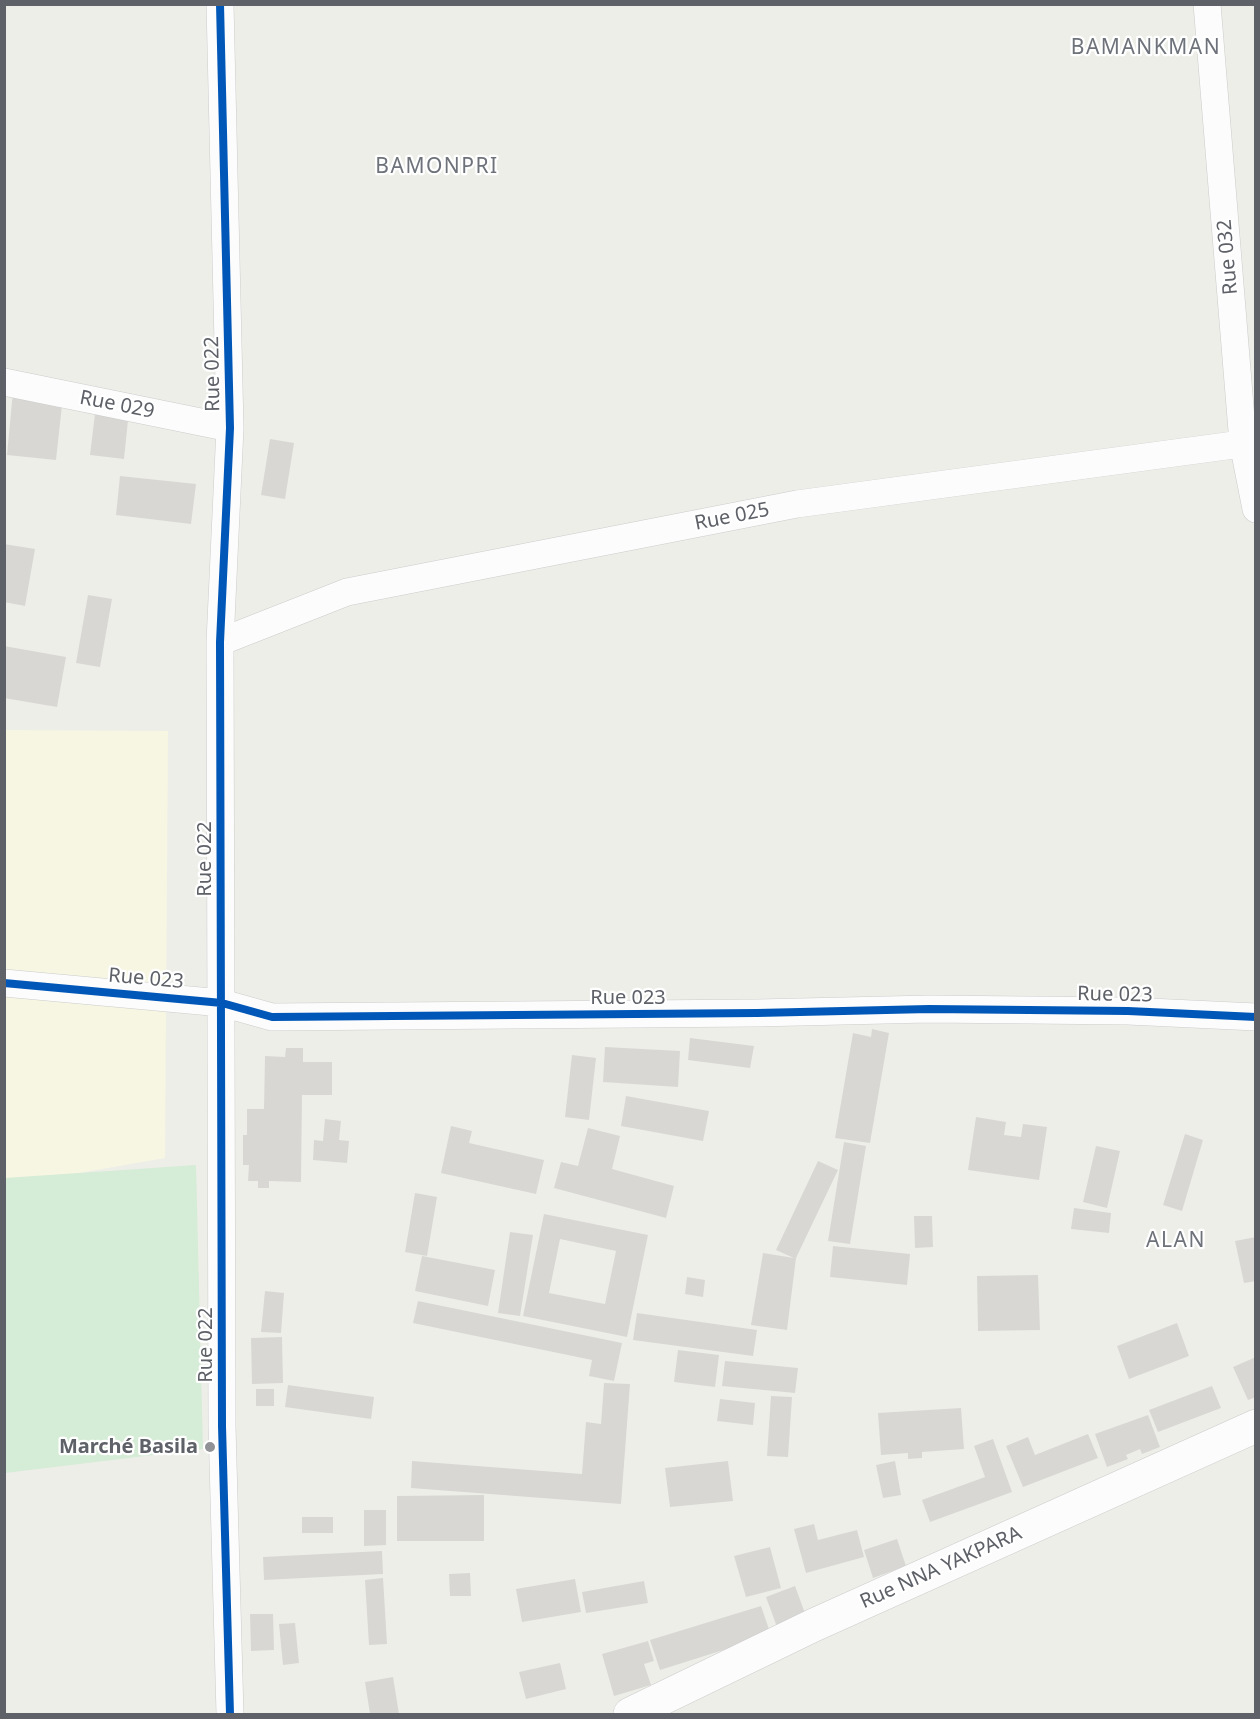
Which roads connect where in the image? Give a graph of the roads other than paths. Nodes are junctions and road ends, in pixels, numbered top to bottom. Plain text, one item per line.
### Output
1 (220, 4) edge
2 (1207, 4) edge
3 (4, 382) edge
4 (230, 428) junction
5 (1249, 442) edge
6 (1256, 509) edge
7 (220, 642) junction
8 (4, 983) edge
9 (222, 1003) junction
10 (1256, 1017) edge
11 (1256, 1426) edge
12 (230, 1714) edge
13 (630, 1714) edge

1 - 4 street, Rue 022
2 - 5 street, Rue 032
3 - 4 street, Rue 029
4 - 7 street, Rue 022
5 - 6 street, Rue 032
5 - 7 street, Rue 025
7 - 9 street, Rue 022
8 - 9 street, Rue 023
9 - 10 street, Rue 023
9 - 12 street, Rue 022
11 - 13 street, Rue NNA YAKPARA

